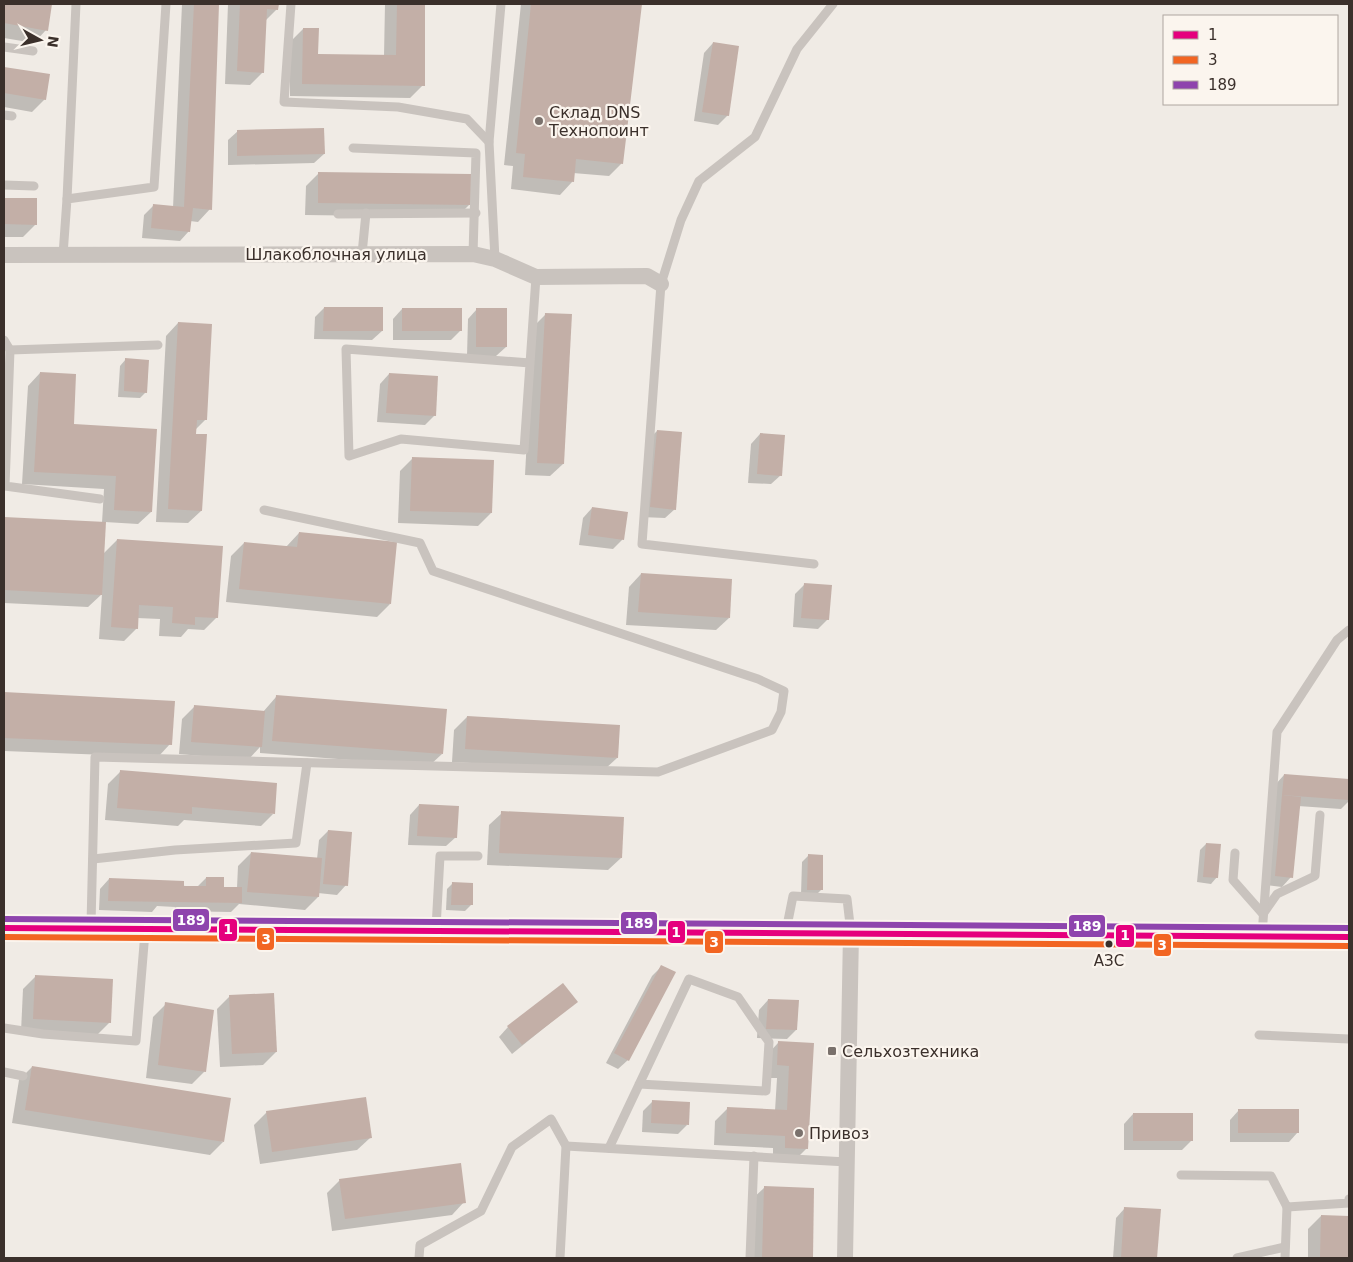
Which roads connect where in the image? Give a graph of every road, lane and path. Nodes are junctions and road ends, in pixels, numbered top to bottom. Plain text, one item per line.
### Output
1 (76, 4) edge
2 (166, 4) edge
3 (292, 4) edge
4 (500, 4) edge
5 (830, 5) edge
6 (4, 47) edge
7 (33, 52) dead end
8 (489, 142) junction
9 (353, 148) dead end
10 (4, 186) edge
11 (34, 186) dead end
12 (67, 199) junction
13 (366, 213) junction
14 (476, 213) junction
15 (338, 214) dead end
16 (362, 254) junction
17 (473, 254) junction
18 (4, 255) edge
19 (63, 255) junction
20 (495, 259) junction
21 (536, 277) junction
22 (661, 284) junction
23 (4, 340) edge
24 (158, 345) dead end
25 (10, 350) junction
26 (530, 363) junction
27 (100, 498) dead end
28 (264, 510) dead end
29 (814, 564) dead end
30 (1349, 630) edge
31 (306, 763) junction
32 (1320, 815) dead end
33 (1235, 853) dead end
34 (478, 856) dead end
35 (93, 859) junction
36 (1263, 925) junction
37 (4, 928) edge
38 (91, 929) junction
39 (145, 929) junction
40 (436, 931) junction
41 (785, 932) junction
42 (851, 933) junction
43 (1349, 937) edge
44 (4, 1028) edge
45 (1259, 1035) dead end
46 (1349, 1039) edge
47 (4, 1072) edge
48 (23, 1076) dead end
49 (639, 1084) junction
50 (566, 1146) junction
51 (609, 1148) junction
52 (754, 1156) junction
53 (847, 1162) junction
54 (1181, 1175) dead end
55 (1349, 1199) edge
56 (1287, 1207) junction
57 (1285, 1247) junction
58 (419, 1258) edge
59 (560, 1258) edge
60 (750, 1258) edge
61 (845, 1258) edge
62 (1237, 1258) edge
63 (1285, 1258) edge

1 - 12 lane
2 - 12 lane
3 - 8 lane
4 - 8 lane
5 - 22 lane
6 - 7 lane
8 - 20 lane
9 - 14 lane
10 - 11 lane
12 - 19 lane
13 - 14 lane
13 - 15 lane
13 - 16 lane
14 - 17 lane
16 - 17 street, Шлакоблочная улица
16 - 19 street, Шлакоблочная улица
17 - 20 street, Шлакоблочная улица
18 - 19 street, Шлакоблочная улица
20 - 21 street, Шлакоблочная улица
21 - 22 street, Шлакоблочная улица
21 - 26 lane
22 - 29 lane
23 - 25 lane
24 - 25 lane
25 - 27 lane
26 - 26 lane
28 - 31 lane
30 - 36 lane
31 - 35 lane
31 - 35 lane
32 - 36 lane
33 - 36 lane
34 - 40 lane
35 - 38 lane
36 - 42 main road
36 - 43 main road
37 - 38 main road
38 - 39 main road
39 - 40 main road
39 - 44 lane
40 - 41 main road
41 - 42 main road
41 - 42 lane
42 - 53 street
45 - 46 lane
47 - 48 lane
49 - 49 lane
49 - 51 lane
50 - 51 lane
50 - 58 lane
50 - 59 lane
51 - 52 lane
52 - 53 lane
52 - 60 lane
53 - 61 street
54 - 56 lane
55 - 56 lane
56 - 57 lane
57 - 62 lane
57 - 63 lane

